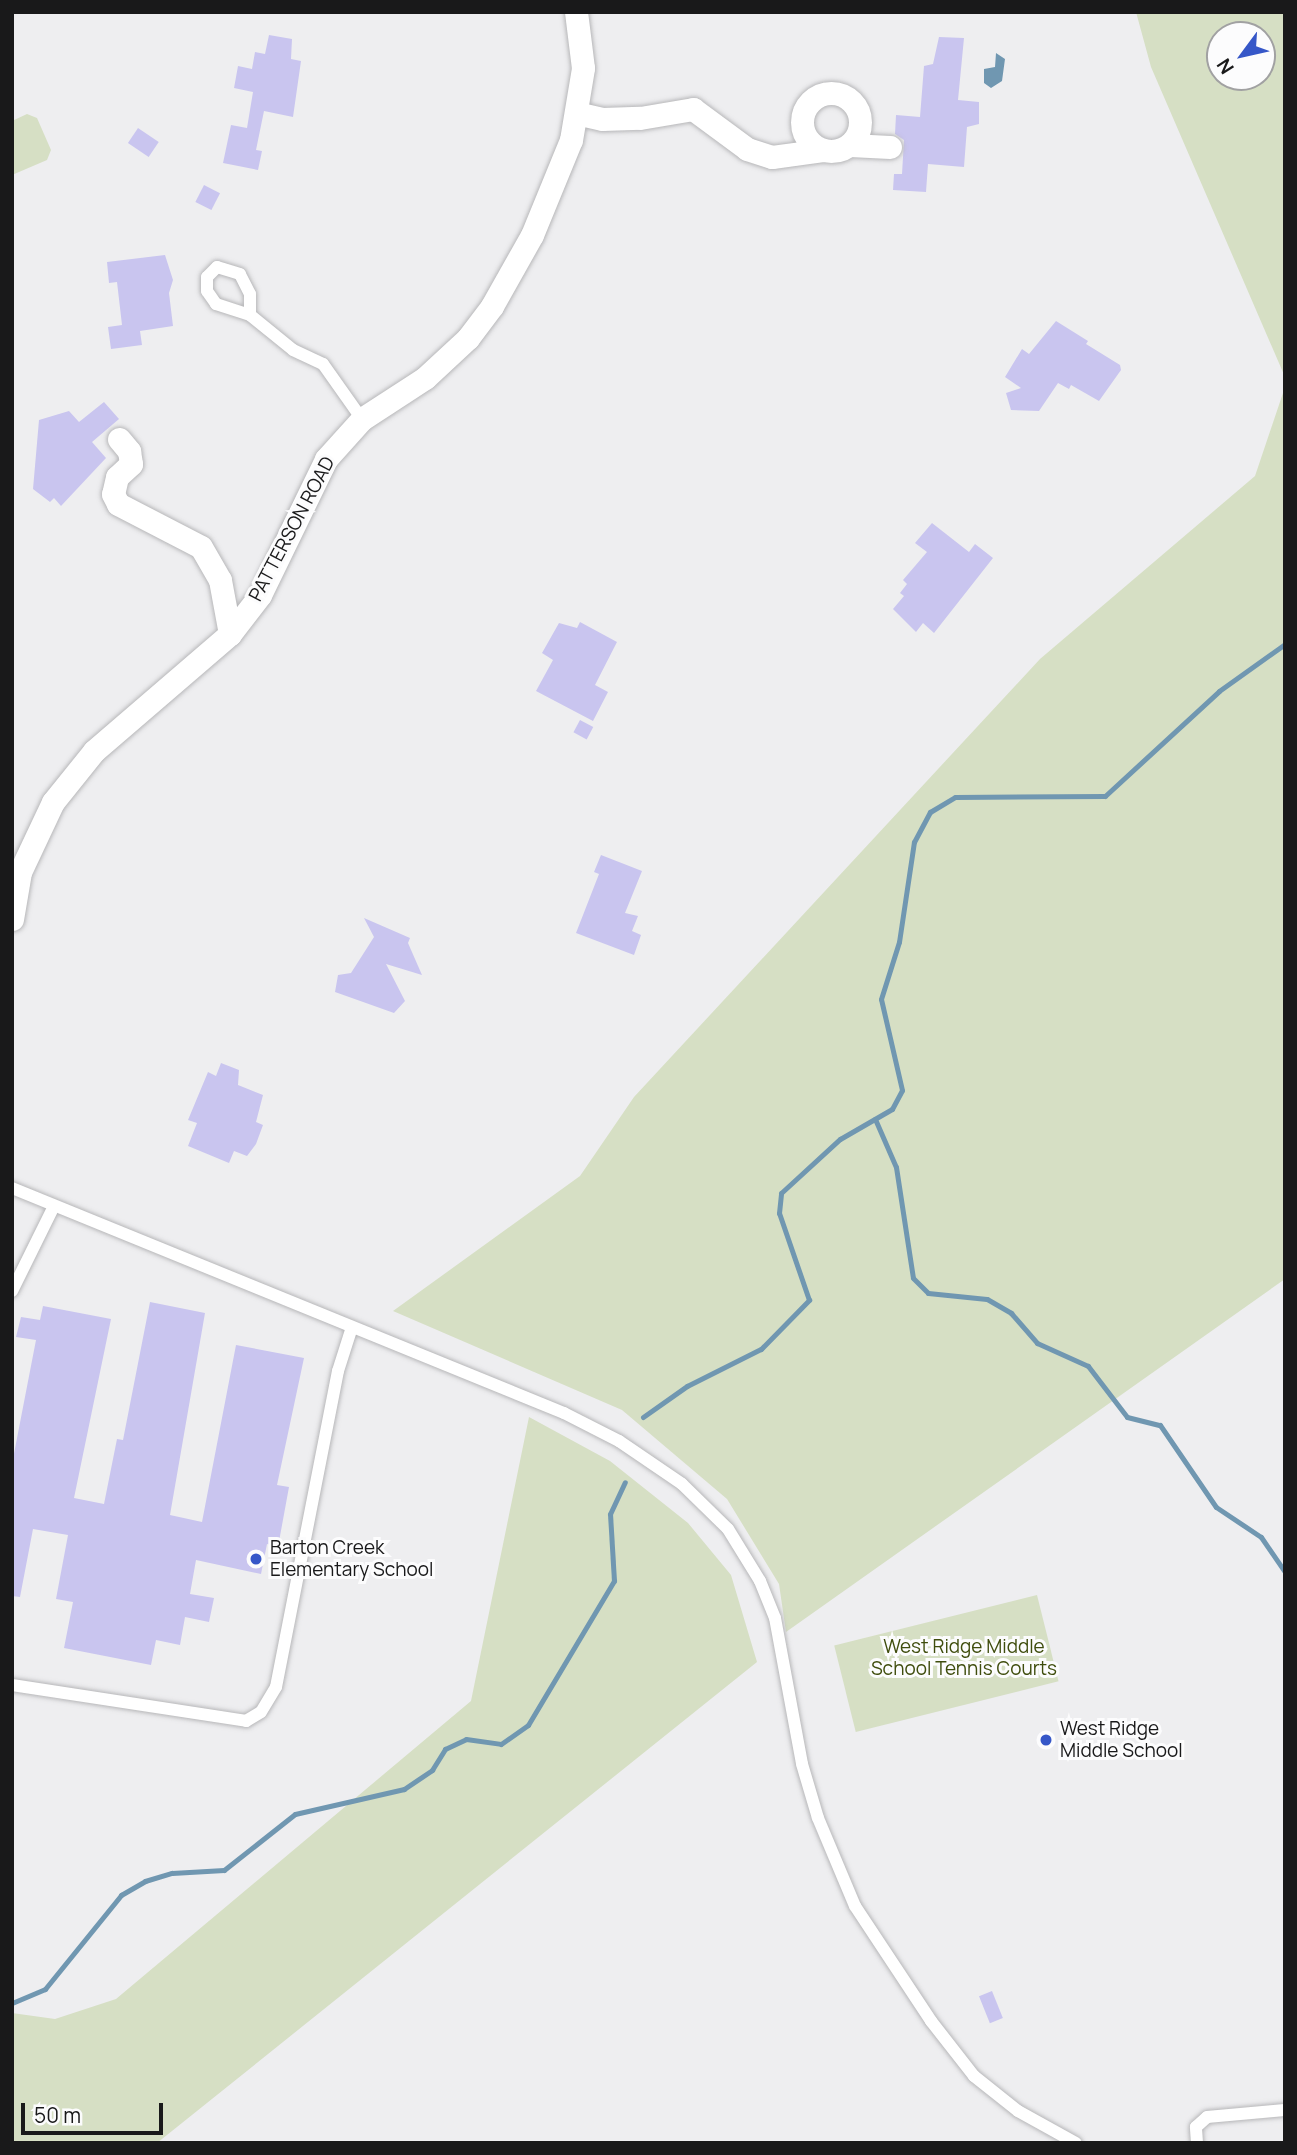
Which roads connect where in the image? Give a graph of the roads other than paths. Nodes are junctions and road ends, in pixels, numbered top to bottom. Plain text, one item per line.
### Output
1 (576, 12) edge
2 (576, 113) junction
3 (850, 145) junction
4 (890, 147) dead end
5 (823, 150) junction
6 (250, 315) dead end
7 (362, 419) junction
8 (118, 439) dead end
9 (230, 634) junction
10 (12, 919) edge
11 (12, 1188) edge
12 (54, 1206) junction
13 (12, 1291) edge
14 (352, 1327) junction
15 (12, 1685) edge
16 (1285, 2110) edge
17 (1076, 2143) edge
18 (1197, 2143) edge

1 - 2 street, PATTERSON ROAD
2 - 5 street
2 - 7 street, PATTERSON ROAD
3 - 4 street
3 - 5 street
3 - 5 street
6 - 7 lane
7 - 9 street, PATTERSON ROAD
8 - 9 street
9 - 10 street, PATTERSON ROAD
11 - 12 lane
12 - 13 lane
12 - 14 lane
14 - 15 lane
14 - 17 lane
16 - 18 lane

